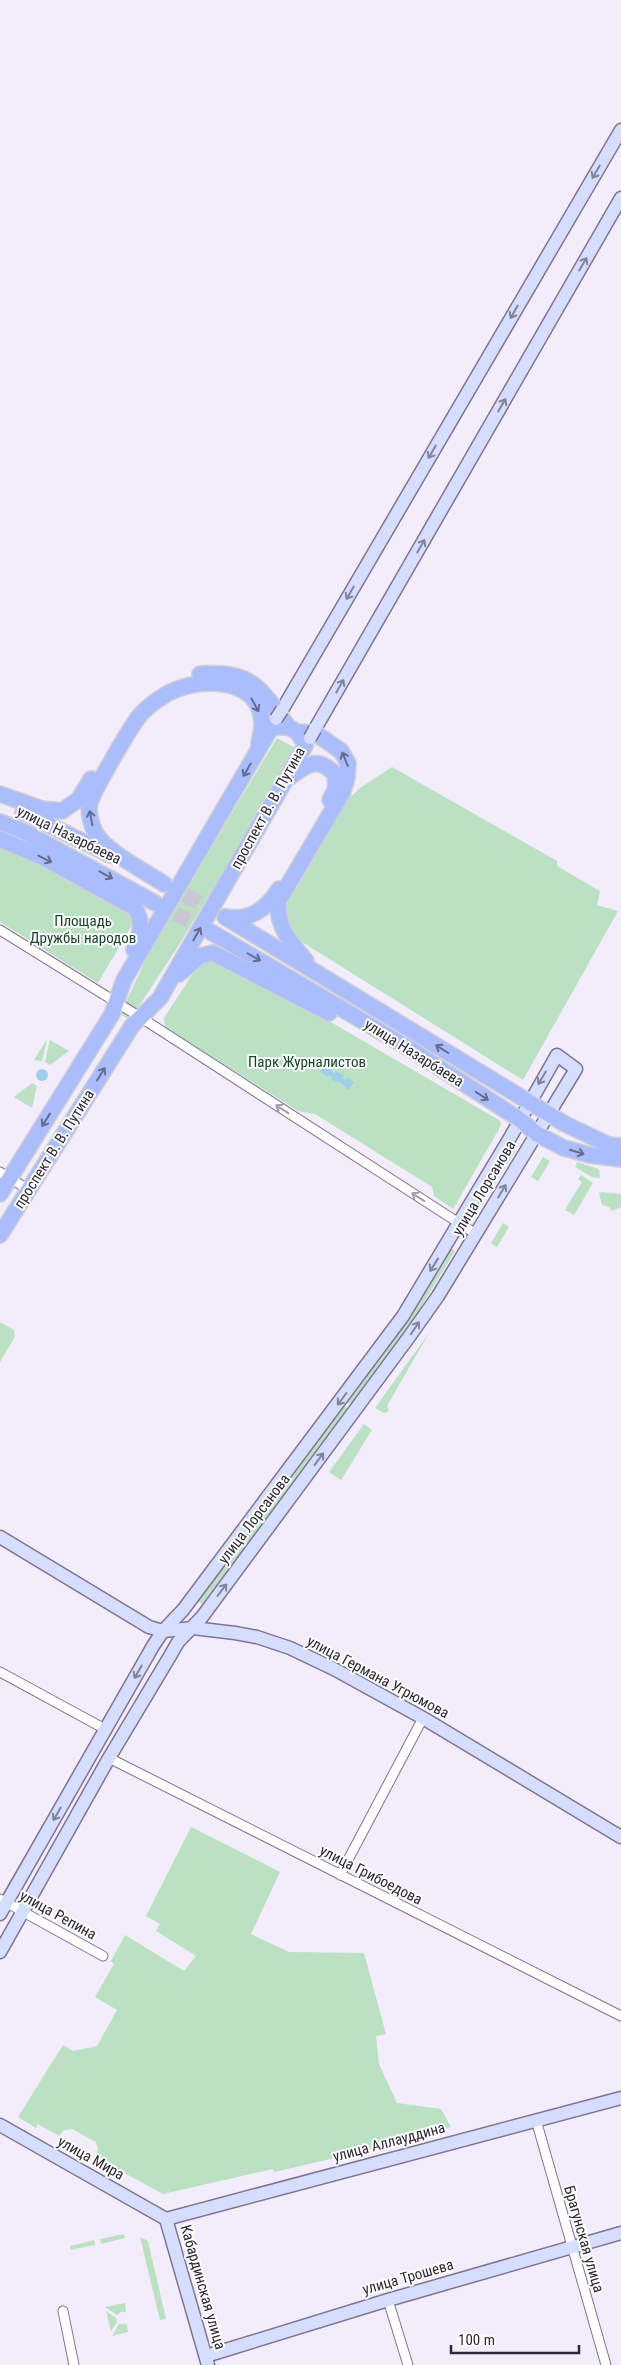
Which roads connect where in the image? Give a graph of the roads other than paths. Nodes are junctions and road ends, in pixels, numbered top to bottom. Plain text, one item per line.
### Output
1 (621, 130) edge
2 (621, 198) edge
3 (293, 728) junction
4 (257, 752) junction
5 (286, 779) junction
6 (0, 794) edge
7 (0, 802) edge
8 (0, 822) edge
9 (0, 839) edge
10 (155, 903) tunnel mouth
11 (0, 930) edge
12 (212, 932) tunnel mouth
13 (313, 970) junction
14 (124, 980) junction
15 (168, 983) junction
16 (116, 1003) junction
17 (140, 1017) junction
18 (427, 1060) junction
19 (528, 1102) junction
20 (549, 1114) junction
21 (519, 1119) junction
22 (537, 1134) junction
23 (621, 1146) edge
24 (621, 1159) edge
25 (5, 1175) edge
26 (29, 1190) junction
27 (0, 1194) edge
28 (459, 1223) junction
29 (476, 1234) junction
30 (0, 1235) edge
31 (0, 1537) edge
32 (193, 1628) junction
33 (163, 1631) junction
34 (0, 1672) edge
35 (422, 1718) junction
36 (105, 1729) junction
37 (109, 1758) junction
38 (621, 1837) edge
39 (340, 1875) junction
40 (3, 1901) edge
41 (23, 1911) junction
42 (0, 1914) edge
43 (0, 1952) edge
44 (103, 1956) dead end
45 (621, 2016) edge
46 (621, 2098) edge
47 (536, 2120) junction
48 (0, 2125) edge
49 (166, 2219) junction
50 (621, 2233) edge
51 (572, 2246) junction
52 (388, 2300) junction
53 (63, 2311) dead end
54 (207, 2360) edge
55 (74, 2365) edge
56 (408, 2365) edge
57 (606, 2365) edge

1 -> 3 main road
3 -> 2 main road
3 - 4 main road, проспект В. В. Путина
3 - 5 main road, проспект В. В. Путина
3 - 6 main road
13 -> 3 main road
7 -> 4 main road, улица Назарбаева
4 -> 14 main road, проспект В. В. Путина
5 - 13 main road, улица Назарбаева
15 -> 5 main road, проспект В. В. Путина
8 -> 10 main road, улица Назарбаева
9 -> 14 main road
11 - 16 street
12 -> 18 main road, улица Назарбаева
19 -> 13 main road, улица Назарбаева
14 - 16 main road, проспект В. В. Путина
15 - 17 main road, проспект В. В. Путина
15 - 18 main road
16 - 17 street
16 -> 25 main road, проспект В. В. Путина
26 -> 17 main road, проспект В. В. Путина
28 -> 17 street
18 -> 21 main road, улица Назарбаева
19 - 20 main road, улица Назарбаева
20 -> 19 main road, улица Лорсанова
19 - 21 main road, улица Лорсанова
20 - 22 main road, улица Лорсанова
20 - 23 main road, улица Назарбаева
21 - 22 main road, улица Назарбаева
21 - 28 main road, улица Лорсанова
22 -> 24 main road, улица Назарбаева
29 -> 22 main road, улица Лорсанова
25 - 26 street
25 - 27 main road, проспект В. В. Путина
26 - 30 main road, проспект В. В. Путина
28 - 29 street
28 -> 33 main road, улица Лорсанова
32 -> 29 main road, улица Лорсанова
31 - 33 main road, улица Германа Угрюмова
32 - 33 main road, улица Германа Угрюмова
32 - 35 main road, улица Германа Угрюмова
32 - 37 main road, улица Лорсанова
33 -> 36 main road, улица Лорсанова
34 - 36 street
35 - 38 main road, улица Германа Угрюмова
35 - 39 street
36 -> 40 main road, улица Лорсанова
37 - 39 street, улица Грибоедова
37 - 41 main road, улица Лорсанова
39 - 45 street, улица Грибоедова
40 - 41 street, улица Репина
40 - 42 main road, улица Лорсанова
41 - 43 main road, улица Лорсанова
41 - 44 street, улица Репина
46 - 47 main road, улица Аллауддина
47 - 49 main road, улица Аллауддина
47 - 51 street, Брагунская улица
48 - 49 main road, улица Мира
49 - 54 main road, Кабардинская улица
50 - 51 main road, улица Трошева
51 - 52 main road, улица Трошева
51 - 57 street, Брагунская улица
52 - 54 main road, улица Трошева
52 - 56 street
53 - 55 street

